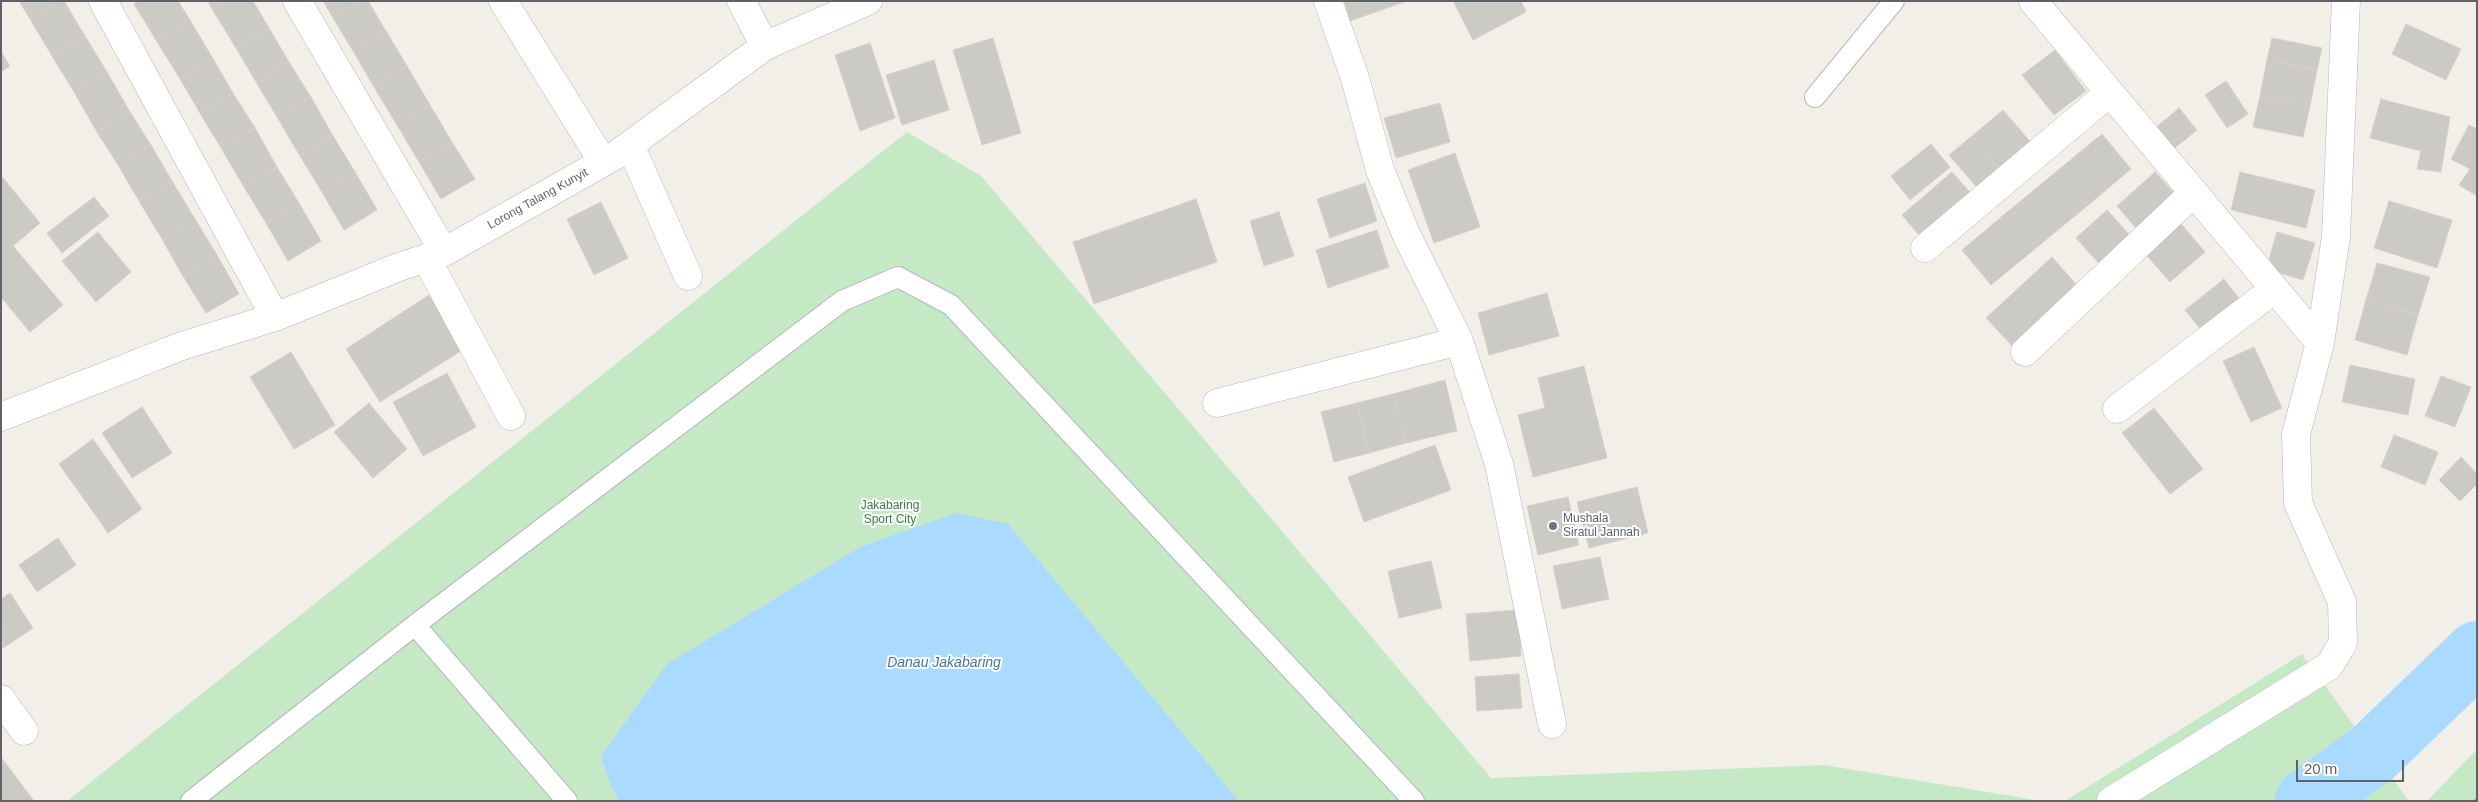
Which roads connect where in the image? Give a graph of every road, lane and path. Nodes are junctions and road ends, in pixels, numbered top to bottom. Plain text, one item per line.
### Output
1 (103, 1) edge
2 (297, 1) edge
3 (741, 1) edge
4 (868, 1) edge
5 (1328, 1) edge
6 (1894, 1) edge
7 (2033, 1) edge
8 (2346, 1) edge
9 (506, 2) edge
10 (764, 46) junction
11 (2109, 93) junction
12 (1815, 97) dead end
13 (630, 145) junction
14 (603, 162) junction
15 (2192, 194) junction
16 (1925, 248) dead end
17 (435, 255) junction
18 (688, 276) dead end
19 (2273, 290) junction
20 (275, 316) junction
21 (1459, 341) junction
22 (2320, 343) junction
23 (2025, 352) dead end
24 (1217, 403) dead end
25 (2118, 409) dead end
26 (511, 416) dead end
27 (1, 417) edge
28 (415, 625) junction
29 (1, 699) edge
30 (1552, 724) dead end
31 (24, 731) dead end
32 (192, 801) edge
33 (567, 801) edge
34 (1414, 801) edge
35 (2111, 801) edge

1 - 20 street
2 - 17 street
3 - 10 street
4 - 10 street, Lorong Talang Kunyit
5 - 21 street
6 - 12 lane
7 - 11 street
8 - 22 street
9 - 14 street
10 - 13 street, Lorong Talang Kunyit
11 - 15 street
11 - 16 street
13 - 14 street, Lorong Talang Kunyit
13 - 18 street
14 - 17 street, Lorong Talang Kunyit
15 - 19 street
15 - 23 street
17 - 20 street, Lorong Talang Kunyit
17 - 26 street
19 - 22 street
19 - 25 street
20 - 27 street, Lorong Talang Kunyit
21 - 24 street
21 - 30 street
22 - 35 street
28 - 32 lane
28 - 33 lane
28 - 34 lane
29 - 31 street

